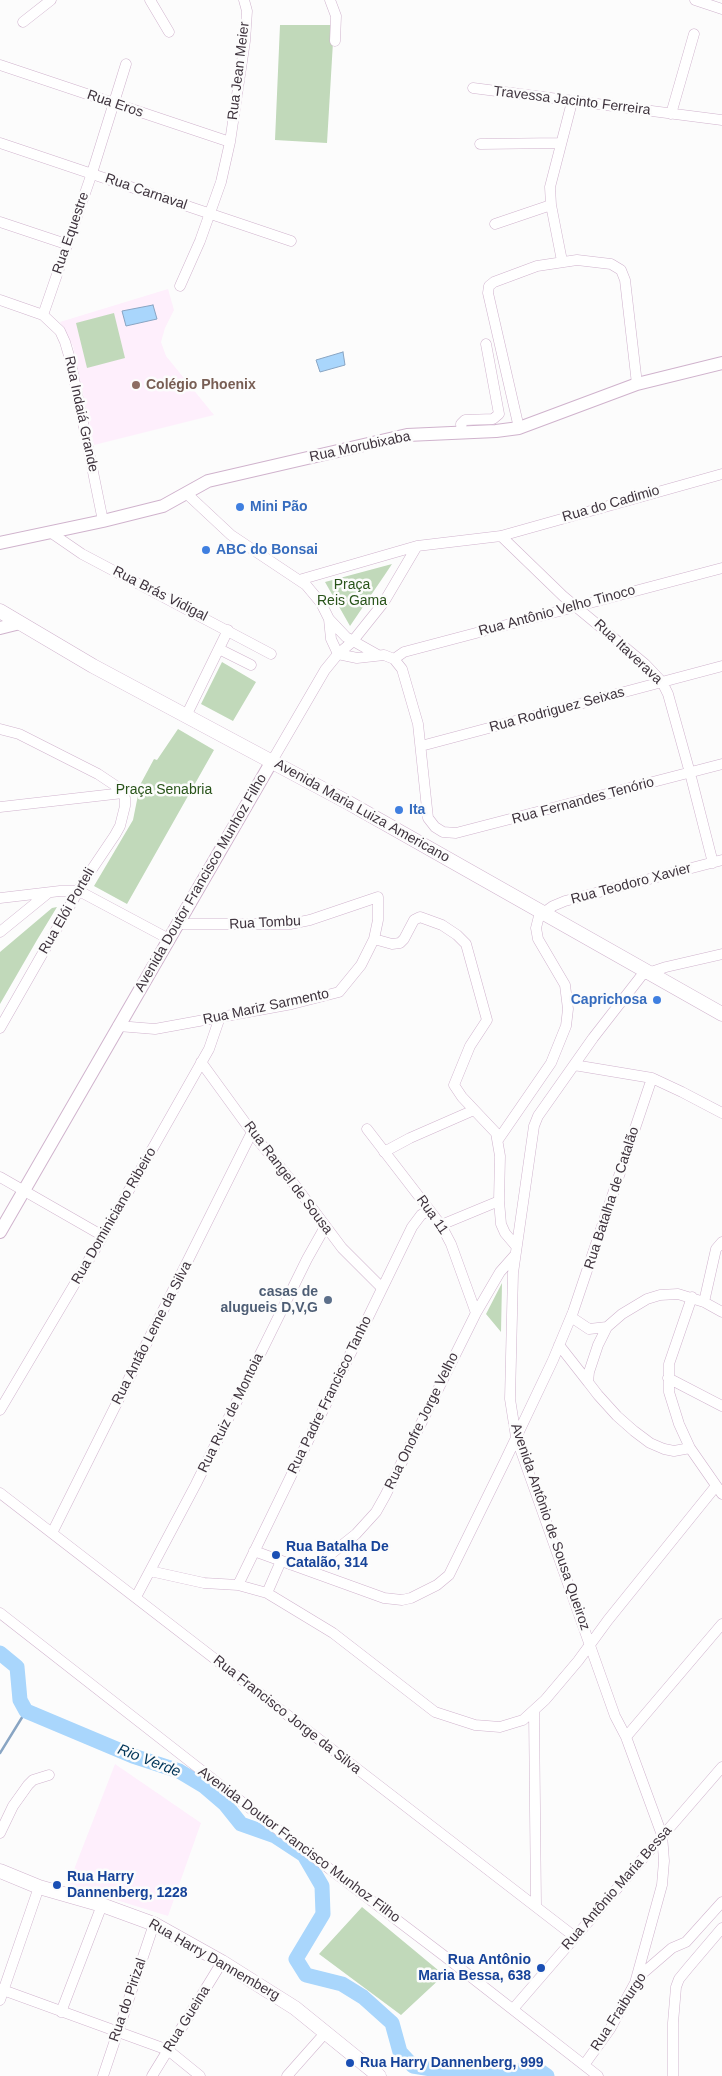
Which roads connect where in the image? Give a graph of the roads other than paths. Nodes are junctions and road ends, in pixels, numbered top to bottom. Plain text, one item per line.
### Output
1 (51, 0) edge
2 (150, 0) edge
3 (244, 0) edge
4 (330, 0) edge
5 (695, 0) edge
6 (722, 9) edge
7 (23, 22) dead end
8 (169, 32) dead end
9 (694, 34) dead end
10 (335, 41) dead end
11 (126, 64) dead end
12 (0, 65) edge
13 (472, 88) dead end
14 (572, 102) junction
15 (113, 103) junction
16 (671, 114) junction
17 (722, 120) edge
18 (230, 142) junction
19 (0, 143) edge
20 (560, 143) junction
21 (480, 144) dead end
22 (92, 173) junction
23 (550, 205) junction
24 (210, 214) junction
25 (0, 222) edge
26 (495, 224) dead end
27 (291, 241) dead end
28 (66, 244) junction
29 (562, 261) junction
30 (180, 286) dead end
31 (0, 300) edge
32 (43, 315) junction
33 (486, 344) dead end
34 (722, 363) edge
35 (637, 384) junction
36 (519, 428) junction
37 (462, 433) junction
38 (722, 474) edge
39 (186, 493) junction
40 (103, 521) junction
41 (50, 532) junction
42 (501, 536) junction
43 (0, 543) edge
44 (417, 546) junction
45 (722, 568) edge
46 (298, 580) junction
47 (577, 606) junction
48 (2, 619) edge
49 (329, 619) junction
50 (228, 630) junction
51 (352, 642) junction
52 (219, 649) junction
53 (271, 654) dead end
54 (338, 654) junction
55 (378, 655) junction
56 (394, 659) junction
57 (251, 665) dead end
58 (722, 666) edge
59 (662, 682) junction
60 (186, 716) junction
61 (0, 729) edge
62 (421, 746) junction
63 (272, 761) junction
64 (722, 764) edge
65 (690, 773) junction
66 (123, 793) junction
67 (0, 807) edge
68 (717, 862) edge
69 (79, 891) junction
70 (49, 892) junction
71 (378, 897) joint
72 (0, 898) edge
73 (542, 913) junction
74 (177, 924) junction
75 (0, 932) edge
76 (169, 939) junction
77 (374, 939) junction
78 (722, 954) edge
79 (648, 974) junction
80 (722, 1014) edge
81 (220, 1018) junction
82 (118, 1026) junction
83 (0, 1028) edge
84 (201, 1062) junction
85 (574, 1065) junction
86 (652, 1078) junction
87 (474, 1110) junction
88 (722, 1113) edge
89 (368, 1129) dead end
90 (252, 1132) junction
91 (498, 1140) junction
92 (384, 1152) junction
93 (0, 1177) edge
94 (23, 1190) junction
95 (499, 1201) junction
96 (429, 1210) junction
97 (441, 1225) junction
98 (325, 1227) junction
99 (0, 1232) edge
100 (103, 1236) junction
101 (722, 1242) edge
102 (516, 1250) junction
103 (382, 1288) junction
104 (692, 1298) junction
105 (704, 1302) junction
106 (722, 1312) edge
107 (476, 1313) junction
108 (571, 1317) junction
109 (607, 1327) junction
110 (560, 1345) junction
111 (668, 1378) junction
112 (588, 1382) junction
113 (722, 1406) edge
114 (0, 1410) edge
115 (516, 1436) junction
116 (690, 1448) junction
117 (719, 1490) edge
118 (0, 1493) edge
119 (52, 1533) junction
120 (254, 1551) junction
121 (281, 1561) junction
122 (308, 1570) junction
123 (150, 1571) junction
124 (238, 1585) junction
125 (267, 1593) junction
126 (136, 1598) junction
127 (0, 1613) edge
128 (722, 1624) edge
129 (590, 1645) junction
130 (534, 1711) junction
131 (626, 1737) junction
132 (722, 1767) edge
133 (49, 1775) dead end
134 (0, 1833) edge
135 (662, 1835) junction
136 (0, 1871) edge
137 (40, 1887) junction
138 (722, 1902) edge
139 (102, 1905) junction
140 (536, 1906) junction
141 (154, 1924) junction
142 (722, 1928) edge
143 (575, 1937) junction
144 (222, 1962) junction
145 (634, 1983) junction
146 (1, 1993) edge
147 (513, 2009) junction
148 (61, 2012) junction
149 (117, 2032) junction
150 (326, 2032) junction
151 (168, 2050) junction
152 (584, 2065) junction
153 (671, 2072) edge
154 (103, 2076) edge
155 (152, 2076) edge
156 (200, 2076) edge
157 (287, 2076) edge
158 (379, 2076) edge
159 (598, 2076) edge

1 - 7 street
2 - 8 street
3 - 18 street, Rua Jean Meier
4 - 10 street
5 - 6 street
9 - 16 street
11 - 15 street, Rua Equestre
12 - 15 street, Rua Eros
13 - 14 street, Travessa Jacinto Ferreira
14 - 16 street, Travessa Jacinto Ferreira
14 - 20 street
15 - 18 street, Rua Eros
15 - 22 street, Rua Equestre
16 - 17 street, Travessa Jacinto Ferreira
18 - 24 street, Rua Jean Meier
19 - 22 street, Rua Carnaval
20 - 21 street
20 - 23 street
22 - 24 street, Rua Carnaval
22 - 28 street, Rua Equestre
23 - 26 street
23 - 29 street
24 - 27 street, Rua Carnaval
24 - 30 street, Rua Jean Meier
25 - 28 street
28 - 32 street, Rua Equestre
29 - 35 street
29 - 36 street
31 - 32 street
32 - 40 street, Rua Indaiá Grande
33 - 37 street
34 - 35 street, Rua Morubixaba
35 - 36 street, Rua Morubixaba
36 - 37 street, Rua Morubixaba
37 - 39 street, Rua Morubixaba
38 - 42 street, Rua do Cadimio
39 - 40 street, Rua Morubixaba
39 - 46 street
40 - 41 street, Rua Morubixaba
41 - 43 street, Rua Morubixaba
41 - 50 street, Rua Brás Vidigal
42 - 44 street, Rua do Cadimio
42 - 47 street, Rua Itaverava
44 - 46 street, Rua do Cadimio
44 - 51 street, Avenida Doutor Francisco Munhoz Filho
45 - 47 street, Rua Antônio Velho Tinoco
46 - 49 street
47 - 56 street, Rua Antônio Velho Tinoco
47 - 59 street, Rua Itaverava
48 - 60 main road, Avenida Maria Luiza Americano
49 - 51 street
49 - 54 street
50 - 52 street
50 - 53 street, Rua Brás Vidigal
51 - 54 street, Avenida Doutor Francisco Munhoz Filho
51 - 55 street
52 - 57 street
52 - 60 street
54 - 55 street
54 - 63 street, Avenida Doutor Francisco Munhoz Filho
55 - 56 street
56 - 62 street
58 - 59 street, Rua Rodriguez Seixas
59 - 62 street, Rua Rodriguez Seixas
59 - 65 street, Rua Itaverava
60 - 63 main road, Avenida Maria Luiza Americano
61 - 66 street
62 - 65 street, Rua Fernandes Tenório
63 - 73 main road, Avenida Maria Luiza Americano
63 - 74 street, Avenida Doutor Francisco Munhoz Filho
64 - 65 street, Rua Fernandes Tenório
65 - 68 street, Rua Itaverava
66 - 67 street
66 - 69 street, Rua Elói Porteli
68 - 73 street, Rua Teodoro Xavier
69 - 70 street
69 - 76 street
69 - 83 street, Rua Elói Porteli
70 - 72 street
70 - 75 street
71 - 74 street, Rua Tombu
71 - 77 street, Rua Mariz Sarmento
73 - 79 main road, Avenida Maria Luiza Americano
73 - 91 street
74 - 76 street, Avenida Doutor Francisco Munhoz Filho
76 - 82 street, Avenida Doutor Francisco Munhoz Filho
77 - 81 street, Rua Mariz Sarmento
77 - 87 street
78 - 79 street
79 - 80 main road, Avenida Maria Luiza Americano
79 - 85 street, Avenida Antônio de Sousa Queiroz
81 - 82 street, Rua Mariz Sarmento
81 - 84 street, Rua Dominiciano Ribeiro
82 - 94 street, Avenida Doutor Francisco Munhoz Filho
84 - 90 street, Rua Rangel de Sousa
84 - 100 street, Rua Dominiciano Ribeiro
85 - 86 street
85 - 102 street, Avenida Antônio de Sousa Queiroz
86 - 88 street
86 - 108 street, Rua Batalha de Catalão
87 - 91 street
87 - 92 street
89 - 92 street, Rua 11
90 - 98 street, Rua Rangel de Sousa
90 - 119 street, Rua Antão Leme da Silva
91 - 95 street
92 - 96 street, Rua 11
93 - 94 street
94 - 99 street, Avenida Doutor Francisco Munhoz Filho
94 - 100 street
95 - 97 street
95 - 102 street
96 - 97 street, Rua 11
96 - 103 street, Rua Padre Francisco Tanho
97 - 107 street, Rua 11
98 - 103 street, Rua Rangel de Sousa
98 - 123 street, Rua Ruiz de Montoia
100 - 114 street, Rua Dominiciano Ribeiro
101 - 105 street
102 - 107 street, Rua Onofre Jorge Velho
102 - 115 street, Avenida Antônio de Sousa Queiroz
103 - 120 street, Rua Padre Francisco Tanho
104 - 105 street
104 - 109 street
104 - 111 street
105 - 106 street
107 - 122 street, Rua Onofre Jorge Velho
108 - 109 street
108 - 110 street, Rua Batalha de Catalão
109 - 112 street
110 - 112 street
110 - 115 street, Rua Batalha de Catalão
111 - 113 street
111 - 116 street
112 - 116 street
115 - 122 street, Rua Batalha de Catalão
115 - 129 street, Avenida Antônio de Sousa Queiroz
116 - 117 street
117 - 129 street
118 - 119 street, Rua Francisco Jorge da Silva
119 - 126 street, Rua Francisco Jorge da Silva
120 - 121 street, Rua Batalha de Catalão
120 - 124 street, Rua Padre Francisco Tanho
121 - 122 street, Rua Batalha de Catalão
121 - 125 street
123 - 124 street
123 - 126 street, Rua Ruiz de Montoia
124 - 125 street
125 - 130 street
126 - 140 street, Rua Francisco Jorge da Silva
127 - 147 street, Avenida Doutor Francisco Munhoz Filho
128 - 131 street
129 - 130 street
129 - 131 street, Avenida Antônio de Sousa Queiroz
130 - 140 street
131 - 135 street, Avenida Antônio de Sousa Queiroz
132 - 135 street, Rua Antônio Maria Bessa
133 - 134 street
135 - 143 street, Rua Antônio Maria Bessa
135 - 145 street, Avenida Antônio de Sousa Queiroz
136 - 137 main road, Rua Harry Dannemberg
137 - 139 main road, Rua Harry Dannemberg
137 - 146 street
138 - 145 street, Rua Fraiburgo
139 - 141 main road, Rua Harry Dannemberg
139 - 148 street
140 - 143 street, Rua Francisco Jorge da Silva
141 - 144 main road, Rua Harry Dannemberg
141 - 149 street, Rua do Pirizal
142 - 153 street
143 - 147 street, Rua Antônio Maria Bessa
144 - 150 main road, Rua Harry Dannemberg
144 - 151 street, Rua Gueina
145 - 152 street, Rua Fraiburgo
146 - 148 street
147 - 152 street, Avenida Doutor Francisco Munhoz Filho
148 - 149 street
149 - 151 street
149 - 154 street, Rua do Pirizal
150 - 157 street
150 - 158 main road, Rua Harry Dannemberg
151 - 155 street, Rua Gueina
151 - 156 street
152 - 159 street, Avenida Doutor Francisco Munhoz Filho

